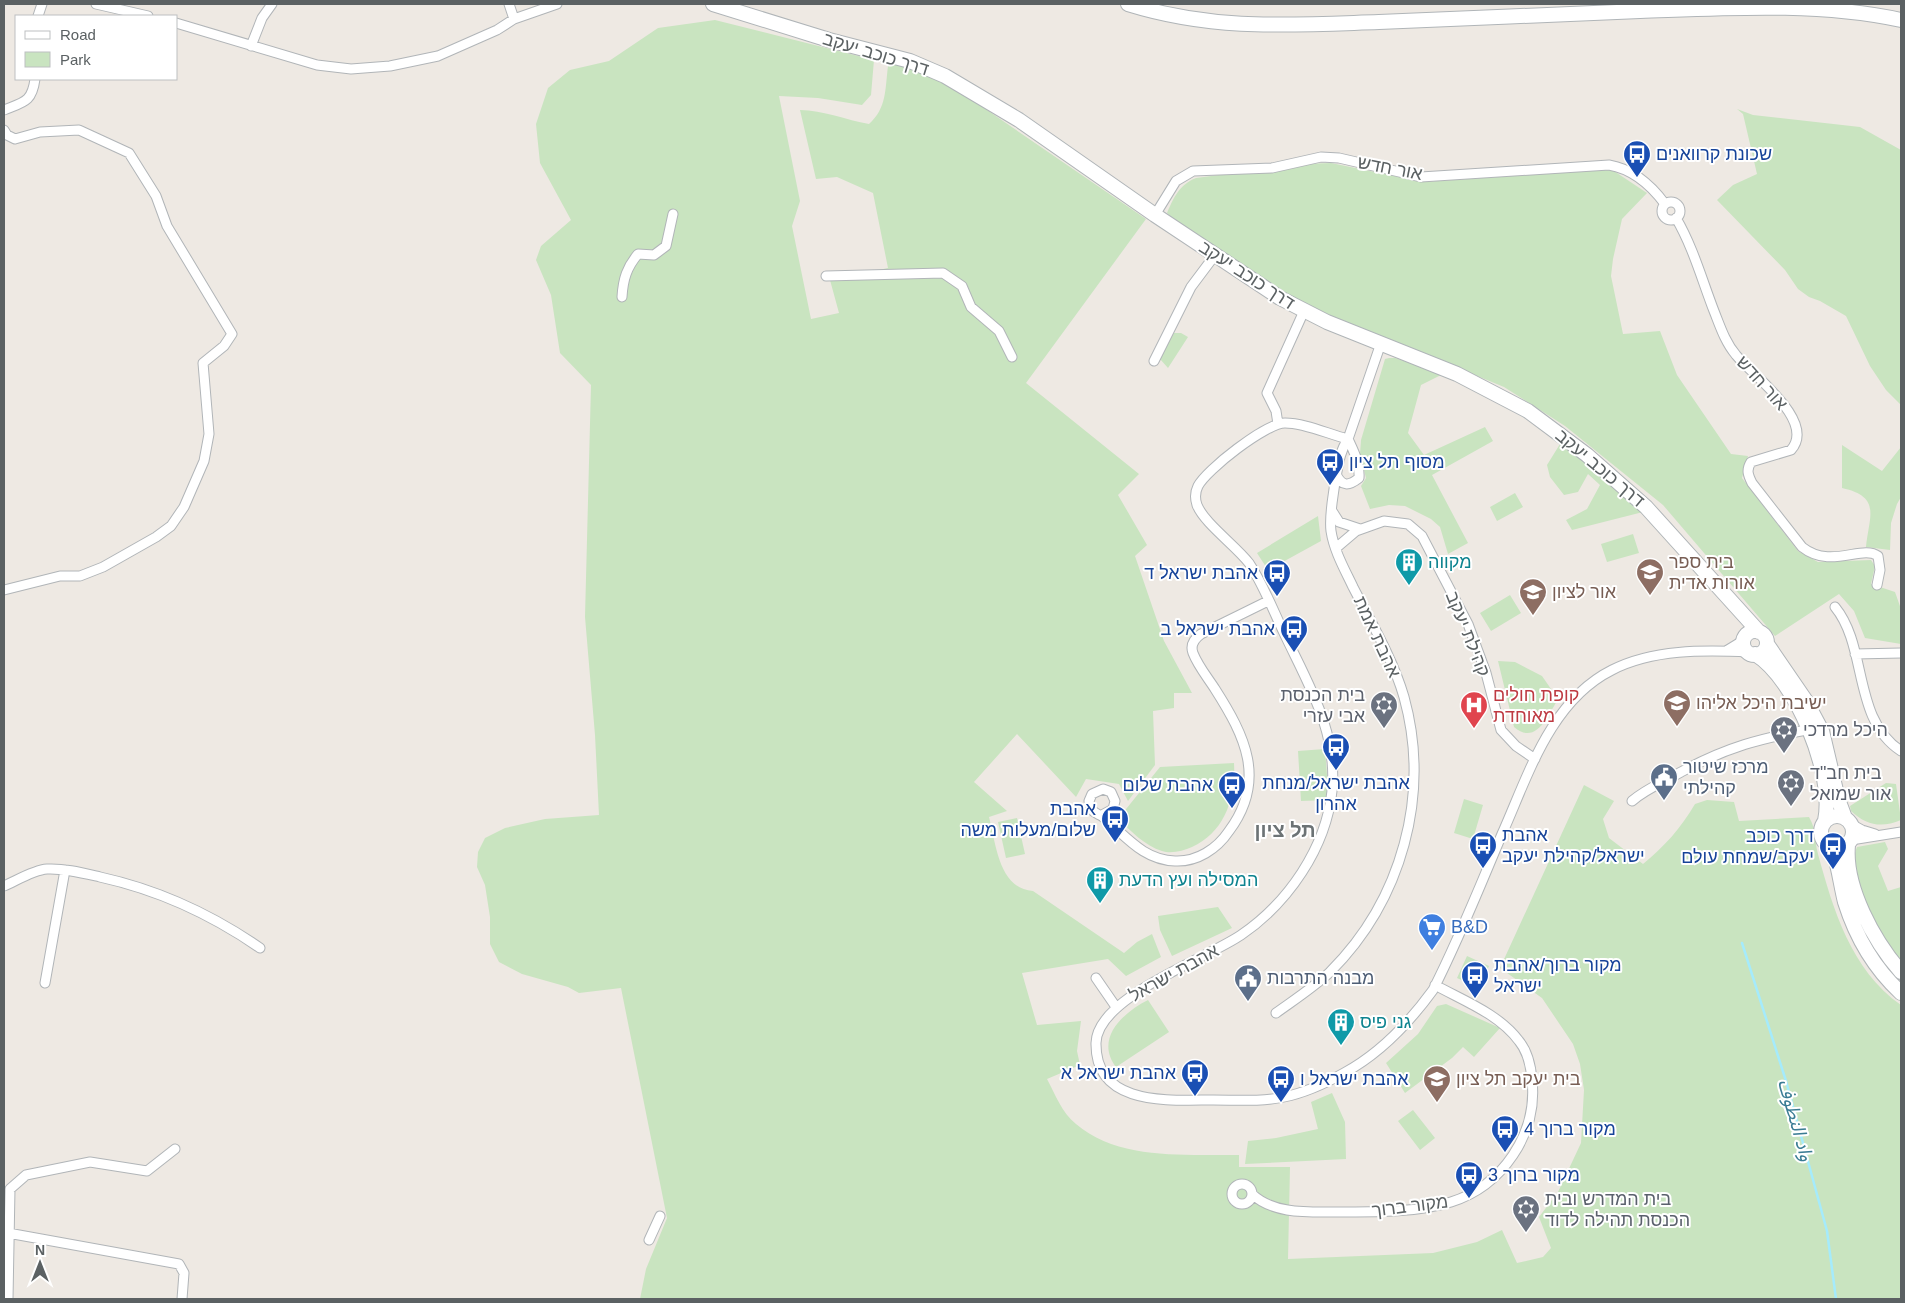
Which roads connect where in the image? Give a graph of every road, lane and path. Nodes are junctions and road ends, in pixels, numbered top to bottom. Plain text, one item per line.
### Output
1 (96, 4) edge
2 (273, 4) edge
3 (509, 4) edge
4 (557, 4) edge
5 (713, 4) edge
6 (1128, 4) edge
7 (144, 15) edge
8 (514, 19) junction
9 (1901, 20) edge
10 (178, 24) edge
11 (251, 46) junction
12 (35, 80) edge
13 (4, 110) edge
14 (4, 132) edge
15 (672, 214) dead end
16 (1155, 216) junction
17 (1215, 255) junction
18 (826, 276) dead end
19 (622, 297) dead end
20 (1304, 311) junction
21 (1381, 343) junction
22 (1012, 356) dead end
23 (1154, 361) dead end
24 (1278, 424) junction
25 (1348, 439) junction
26 (1336, 474) junction
27 (1332, 510) junction
28 (1360, 529) junction
29 (1336, 548) junction
30 (1877, 585) dead end
31 (4, 590) edge
32 (1268, 601) junction
33 (1835, 608) dead end
34 (1740, 611) junction
35 (1759, 632) junction
36 (1767, 644) junction
37 (1748, 646) junction
38 (1901, 653) edge
39 (1855, 654) junction
40 (1814, 729) junction
41 (1901, 751) edge
42 (1535, 759) junction
43 (1632, 801) dead end
44 (1106, 814) dead end
45 (1825, 821) junction
46 (1848, 821) junction
47 (1901, 832) edge
48 (1883, 835) junction
49 (1850, 842) junction
50 (1828, 846) junction
51 (65, 870) junction
52 (4, 886) edge
53 (260, 948) dead end
54 (1901, 972) edge
55 (1096, 978) dead end
56 (45, 983) dead end
57 (1435, 985) junction
58 (1901, 993) edge
59 (1116, 1007) junction
60 (1276, 1013) dead end
61 (175, 1149) dead end
62 (1252, 1194) junction
63 (1247, 1203) junction
64 (1265, 1204) junction
65 (660, 1216) dead end
66 (6, 1239) edge
67 (649, 1240) dead end
68 (8, 1299) edge
69 (182, 1299) edge

1 - 7 street
2 - 11 street
3 - 8 street
4 - 8 street
5 - 16 street, דרך כוכב יעקב
6 - 9 street
8 - 11 street
10 - 11 street
12 - 13 street
14 - 31 street
15 - 19 street
16 - 17 street, דרך כוכב יעקב
16 - 30 street, אור חדש
17 - 20 street, דרך כוכב יעקב
17 - 23 street
18 - 22 street
20 - 21 street, דרך כוכב יעקב
20 - 24 street
21 - 25 street, אהבת אמת
21 - 34 street, דרך כוכב יעקב
24 - 25 street
24 - 32 street, אהבת ישראל
25 - 26 street, אהבת אמת
25 - 26 street
26 - 27 street, אהבת אמת
27 - 28 street
27 - 29 street, אהבת אמת
28 - 29 street, קהילת יעקב
28 - 42 street, קהילת יעקב
29 - 60 street, אהבת אמת
32 - 44 street
32 - 59 street, אהבת ישראל
33 - 39 street
34 - 35 street, דרך כוכב יעקב
34 - 37 street, דרך כוכב יעקב
35 - 36 street, דרך כוכב יעקב
35 - 37 street
36 - 37 street
36 - 40 street
37 - 40 street
37 - 42 street, אהבת ישראל
38 - 39 street
39 - 41 street
40 - 43 street
40 - 45 street
40 - 46 street
42 - 57 street, אהבת ישראל
45 - 46 street
45 - 50 street
46 - 48 street
46 - 49 street
47 - 48 street
48 - 49 street
49 - 50 street
49 - 54 street
50 - 58 street
51 - 52 street
51 - 53 street
51 - 56 street
55 - 59 street
57 - 59 street, אהבת ישראל
57 - 64 street, מקור ברוך
61 - 66 street
62 - 63 street
62 - 63 street
62 - 64 street, מקור ברוך
63 - 64 street
65 - 67 street
66 - 68 street
66 - 69 street

